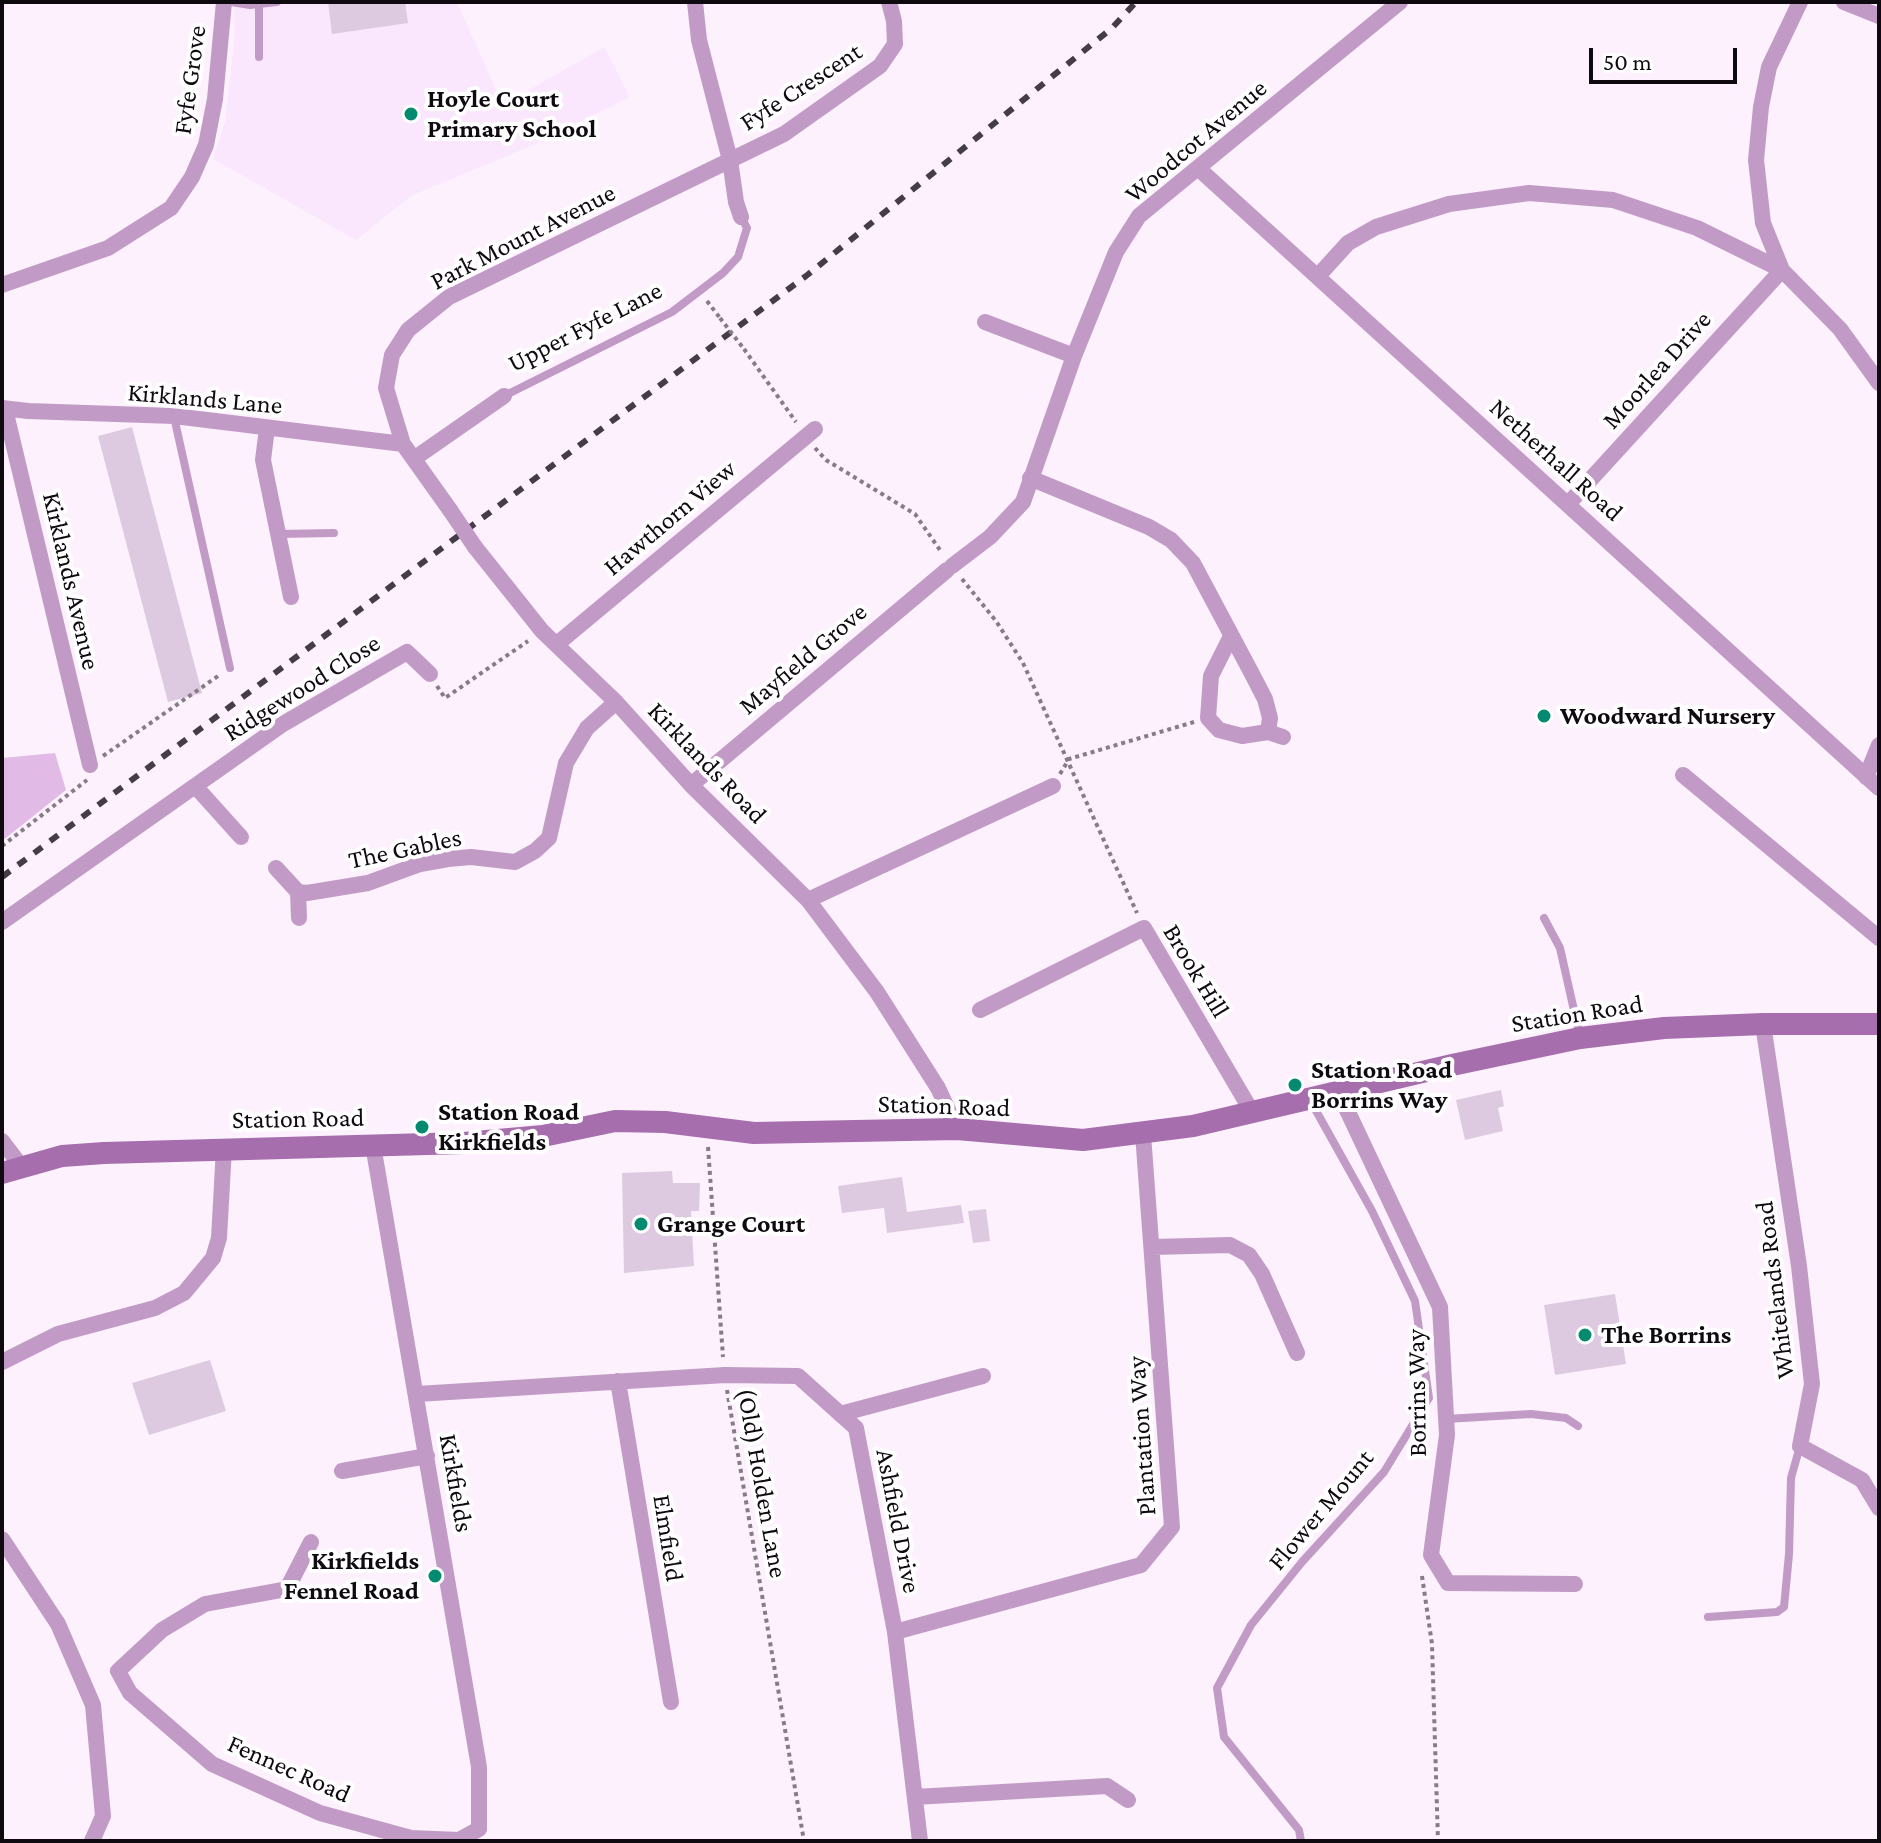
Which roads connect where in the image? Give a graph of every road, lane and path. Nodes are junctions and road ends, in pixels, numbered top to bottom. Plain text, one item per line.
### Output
1 (224, 2) edge
2 (231, 2) edge
3 (277, 2) edge
4 (695, 2) edge
5 (889, 2) edge
6 (1400, 2) edge
7 (1800, 2) edge
8 (1844, 2) edge
9 (259, 4) edge
10 (1879, 16) edge
11 (259, 57) dead end
12 (730, 160) junction
13 (1199, 169) junction
14 (741, 217) joint
15 (1782, 270) junction
16 (1318, 276) junction
17 (2, 285) edge
18 (700, 291) junction
19 (985, 322) dead end
20 (1074, 356) junction
21 (1879, 383) edge
22 (504, 396) joint
23 (4, 408) edge
24 (174, 416) junction
25 (267, 428) junction
26 (812, 430) junction
27 (403, 444) junction
28 (415, 458) junction
29 (1030, 478) junction
30 (1569, 503) junction
31 (334, 533) dead end
32 (278, 534) junction
33 (949, 568) junction
34 (291, 597) dead end
35 (542, 631) junction
36 (1231, 636) junction
37 (557, 644) junction
38 (230, 668) joint
39 (430, 674) joint
40 (616, 702) junction
41 (1208, 718) junction
42 (1879, 745) edge
43 (1069, 759) junction
44 (90, 765) junction
45 (1683, 775) dead end
46 (1873, 782) edge
47 (691, 785) junction
48 (1053, 786) dead end
49 (196, 787) junction
50 (241, 837) dead end
51 (2, 846) edge
52 (276, 868) dead end
53 (298, 892) junction
54 (808, 900) junction
55 (299, 918) dead end
56 (1544, 918) dead end
57 (2, 922) edge
58 (1144, 928) junction
59 (1879, 938) edge
60 (980, 1010) dead end
61 (1763, 1024) junction
62 (1879, 1024) edge
63 (1580, 1038) junction
64 (1339, 1093) junction
65 (1310, 1099) junction
66 (1252, 1112) junction
67 (706, 1129) junction
68 (957, 1129) junction
69 (1143, 1134) junction
70 (2, 1141) edge
71 (373, 1145) junction
72 (224, 1148) junction
73 (12, 1169) edge
74 (1153, 1247) junction
75 (1297, 1353) dead end
76 (2, 1362) edge
77 (725, 1375) junction
78 (983, 1376) dead end
79 (618, 1381) junction
80 (417, 1394) junction
81 (840, 1414) junction
82 (1446, 1419) junction
83 (1578, 1426) dead end
84 (1800, 1446) junction
85 (427, 1456) junction
86 (342, 1471) dead end
87 (1879, 1508) edge
88 (2, 1539) edge
89 (311, 1542) dead end
90 (1575, 1584) dead end
91 (1708, 1617) dead end
92 (895, 1632) junction
93 (1433, 1663) dead end
94 (671, 1702) dead end
95 (915, 1797) junction
96 (1128, 1800) dead end
97 (483, 1835) edge
98 (92, 1841) edge
99 (804, 1841) edge
100 (920, 1841) edge
101 (1301, 1841) edge
102 (1438, 1841) edge

1 - 17 street, Fyfe Grove
2 - 9 lane
3 - 9 lane
4 - 12 street
5 - 12 street, Fyfe Crescent
6 - 13 street, Woodcot Avenue
7 - 15 street
8 - 10 street
9 - 11 lane
12 - 14 street
12 - 27 street, Park Mount Avenue
13 - 16 street, Netherhall Road
13 - 20 street, Woodcot Avenue
14 - 18 lane, Upper Fyfe Lane
15 - 16 street
15 - 21 street
15 - 30 street, Moorlea Drive
16 - 30 street, Netherhall Road
18 - 22 lane, Upper Fyfe Lane
18 - 26 path, bridge
19 - 20 street
20 - 29 street, Woodcot Avenue
22 - 28 street, Upper Fyfe Lane
23 - 24 street, Kirklands Lane
23 - 44 street, Kirklands Avenue
24 - 25 street, Kirklands Lane
24 - 38 lane
25 - 27 street, Kirklands Lane
25 - 32 street
26 - 33 path
26 - 37 street, Hawthorn View
27 - 28 street, Kirklands Road
28 - 35 street, Kirklands Road, bridge
29 - 33 street, Woodcot Avenue
29 - 36 street
30 - 46 street, Netherhall Road
31 - 32 lane
32 - 34 street
33 - 43 path
33 - 47 street, Mayfield Grove
35 - 37 street, Kirklands Road
35 - 39 path
36 - 41 street
36 - 41 street
37 - 40 street, Kirklands Road
38 - 44 path
39 - 49 street, Ridgewood Close
40 - 47 street, Kirklands Road
40 - 53 street, The Gables
41 - 43 path
42 - 46 street
43 - 58 path
44 - 51 path
45 - 59 street
47 - 54 street, Kirklands Road
48 - 54 street
49 - 50 street
49 - 57 street, Ridgewood Close
52 - 53 street
53 - 55 street
54 - 68 street, Kirklands Road
56 - 63 lane
58 - 60 street, Brook Hill
58 - 66 street, Brook Hill
61 - 62 street, Station Road
61 - 63 street, Station Road
61 - 84 street, Whitelands Road
63 - 64 street, Station Road
64 - 65 street, Station Road
64 - 82 street, Borrins Way
65 - 66 street, Station Road
65 - 101 lane, Flower Mount
66 - 69 street, Station Road
67 - 68 street, Station Road
67 - 71 street, Station Road
67 - 77 path, (Old) Holden Lane
68 - 69 street, Station Road
69 - 74 street, Plantation Way
70 - 73 street
71 - 72 street, Station Road
71 - 80 street, Kirkfields
72 - 73 street, Station Road
72 - 76 street
74 - 75 street
74 - 92 street, Plantation Way
77 - 79 street, Ashfield Drive
77 - 81 street, Ashfield Drive
77 - 99 path, (Old) Holden Lane
78 - 81 street
79 - 80 street, Ashfield Drive
79 - 94 street, Elmfield
80 - 85 street, Kirkfields
81 - 92 street, Ashfield Drive
82 - 83 lane
82 - 90 street, Borrins Way
84 - 87 street
84 - 91 lane
85 - 86 street
85 - 97 street, Kirkfields
88 - 98 street
89 - 97 street, Fennec Road
92 - 95 street, Ashfield Drive
93 - 102 path
95 - 96 street
95 - 100 street, Ashfield Drive

